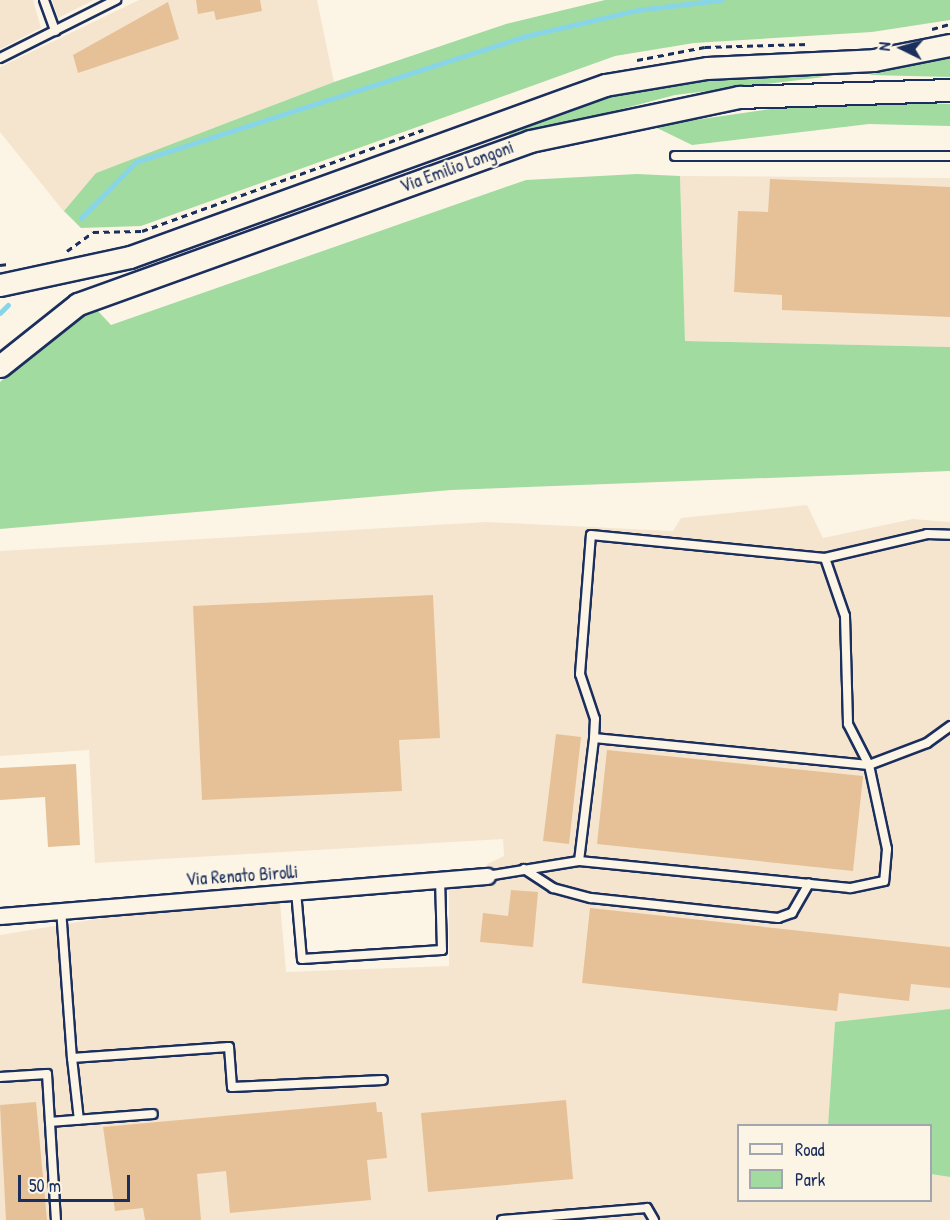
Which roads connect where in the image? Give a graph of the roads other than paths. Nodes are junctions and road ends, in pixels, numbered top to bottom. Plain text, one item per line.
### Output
1 (44, 0) edge
2 (116, 0) edge
3 (55, 31) junction
4 (950, 45) edge
5 (0, 58) edge
6 (950, 90) edge
7 (675, 156) dead end
8 (950, 156) edge
9 (0, 285) edge
10 (0, 366) edge
11 (950, 535) edge
12 (825, 558) junction
13 (950, 726) edge
14 (594, 738) junction
15 (869, 765) junction
16 (579, 861) junction
17 (524, 869) junction
18 (487, 876) joint
19 (440, 879) junction
20 (809, 884) junction
21 (296, 891) junction
22 (61, 909) junction
23 (0, 916) edge
24 (72, 1058) junction
25 (0, 1077) edge
26 (383, 1080) dead end
27 (153, 1114) dead end
28 (79, 1120) junction
29 (50, 1122) junction
30 (56, 1220) edge
31 (502, 1220) edge
32 (654, 1220) edge

1 - 3 lane
2 - 3 lane
3 - 5 lane
4 - 9 street, Via Emilio Longoni
6 - 10 street, Via Emilio Longoni
7 - 8 lane
11 - 12 lane
12 - 14 lane
12 - 15 lane
13 - 15 lane
14 - 15 lane
14 - 16 lane
15 - 20 lane
16 - 17 lane
16 - 20 lane
17 - 18 lane
17 - 20 lane
18 - 19 street, Via Renato Birolli
19 - 21 street, Via Renato Birolli
19 - 21 lane
21 - 22 street, Via Renato Birolli
22 - 23 street, Via Renato Birolli
22 - 24 lane
24 - 26 lane
24 - 28 lane
25 - 29 lane
27 - 28 lane
28 - 29 lane
29 - 30 lane
31 - 32 lane

